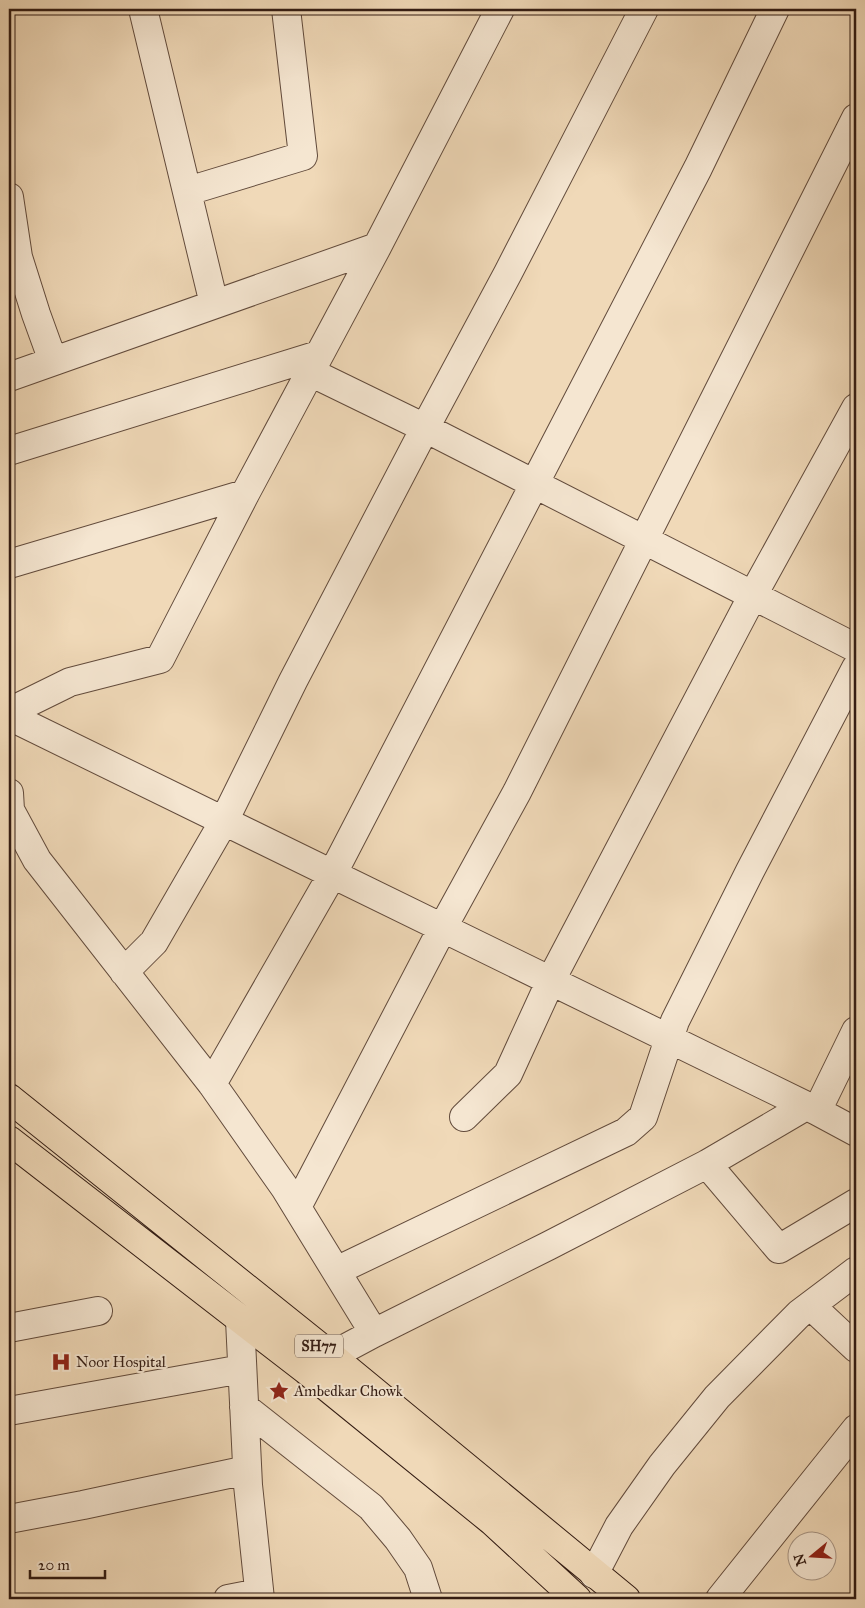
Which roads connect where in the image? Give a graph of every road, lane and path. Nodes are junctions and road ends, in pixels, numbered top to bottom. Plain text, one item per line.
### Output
1 (143, 9) edge
2 (286, 9) edge
3 (500, 9) edge
4 (644, 9) edge
5 (775, 9) edge
6 (856, 118) edge
7 (188, 191) junction
8 (9, 197) edge
9 (377, 247) junction
10 (214, 304) junction
11 (53, 361) junction
12 (314, 363) junction
13 (9, 377) edge
14 (856, 408) edge
15 (425, 428) junction
16 (9, 451) edge
17 (534, 484) junction
18 (245, 494) junction
19 (644, 540) junction
20 (9, 564) edge
21 (753, 595) junction
22 (856, 648) edge
23 (856, 668) edge
24 (9, 712) edge
25 (9, 716) edge
26 (9, 792) edge
27 (224, 820) junction
28 (333, 873) junction
29 (443, 927) junction
30 (124, 972) junction
31 (551, 980) junction
32 (856, 1031) edge
33 (670, 1039) junction
34 (212, 1084) junction
35 (9, 1098) edge
36 (812, 1109) junction
37 (464, 1117) dead end
38 (856, 1132) edge
39 (9, 1140) edge
40 (707, 1164) junction
41 (856, 1203) edge
42 (297, 1207) junction
43 (336, 1271) junction
44 (856, 1271) edge
45 (811, 1306) junction
46 (98, 1311) dead end
47 (240, 1320) junction
48 (9, 1328) edge
49 (374, 1333) junction
50 (856, 1348) edge
51 (331, 1356) junction
52 (242, 1369) junction
53 (244, 1407) junction
54 (9, 1410) edge
55 (856, 1430) edge
56 (247, 1470) junction
57 (9, 1519) edge
58 (594, 1574) junction
59 (259, 1596) edge
60 (228, 1599) edge
61 (428, 1599) edge
62 (577, 1599) edge
63 (626, 1599) edge
64 (720, 1599) edge

1 - 7 street
2 - 7 street
3 - 9 street
4 - 15 street
5 - 17 street
6 - 19 street
7 - 10 street
8 - 11 street
9 - 10 street
9 - 12 street
10 - 11 street
11 - 13 street
12 - 15 street
12 - 16 street
12 - 18 street
14 - 21 street
15 - 17 street
15 - 27 street
17 - 19 street
17 - 28 street
18 - 20 street
18 - 24 street
19 - 21 street
19 - 29 street
21 - 22 street
21 - 31 street
23 - 33 street
25 - 27 street
26 - 30 street
27 - 28 street
27 - 30 street
28 - 29 street
28 - 34 street
29 - 31 street
29 - 42 street
30 - 34 street
31 - 33 street
31 - 37 street
32 - 36 street
33 - 36 street
33 - 43 street
34 - 42 street
35 - 51 main road, SH77
36 - 38 street
36 - 40 street
39 - 47 main road, SH77
40 - 41 street
40 - 49 street
42 - 43 street
43 - 49 street
44 - 45 street
45 - 50 street
45 - 58 street
46 - 48 street
47 - 52 street
47 - 62 main road, SH77
49 - 51 street
51 - 58 main road, SH77
52 - 53 street
52 - 54 street
53 - 56 street
53 - 61 street
55 - 64 street
56 - 57 street
56 - 59 street
58 - 63 main road, SH77
59 - 60 street

